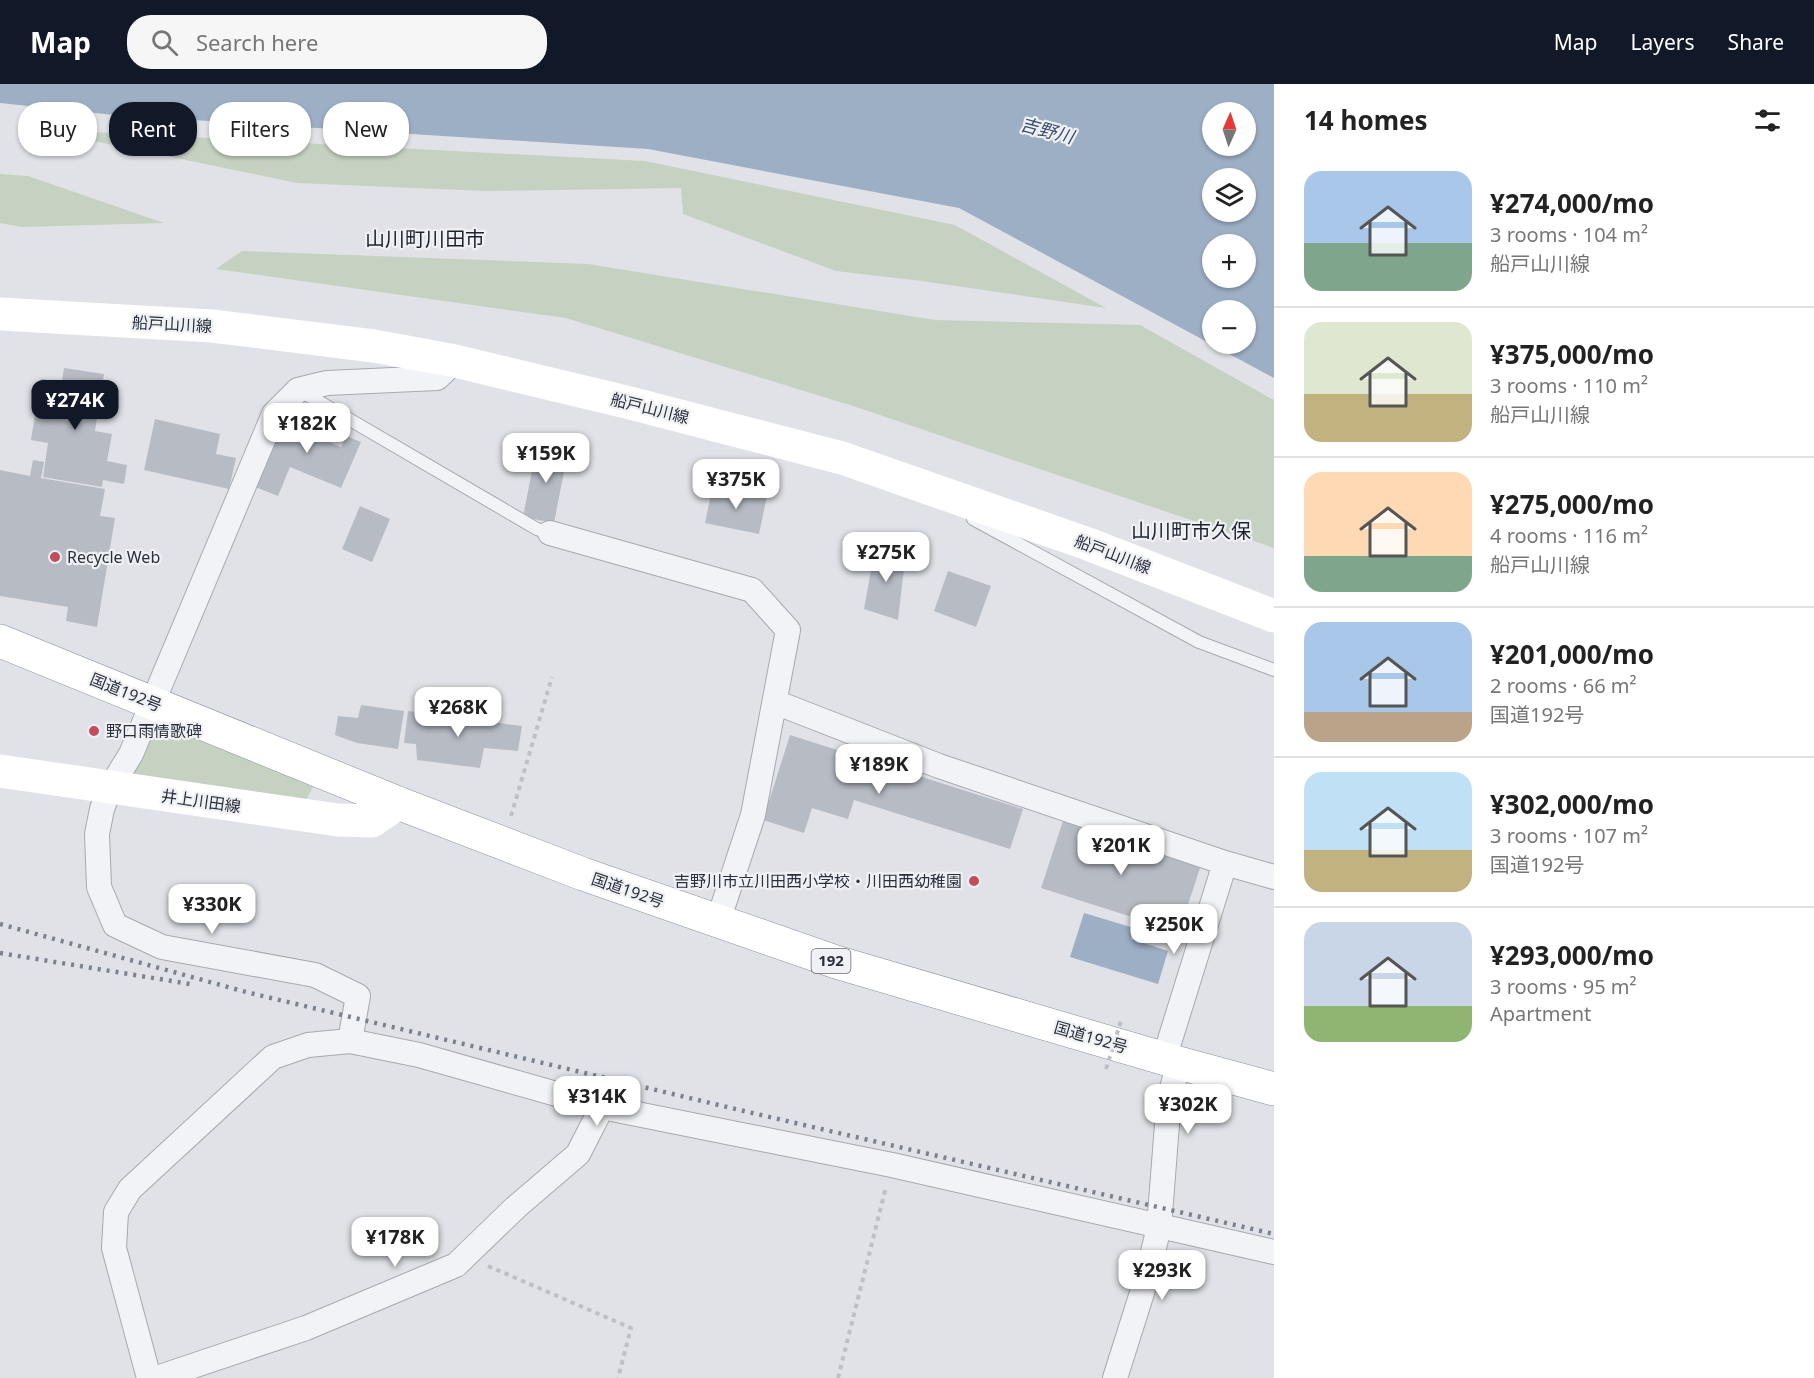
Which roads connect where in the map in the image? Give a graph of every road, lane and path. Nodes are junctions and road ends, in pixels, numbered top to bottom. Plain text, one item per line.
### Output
1 (0, 314) edge
2 (455, 361) junction
3 (298, 390) junction
4 (955, 497) junction
5 (550, 533) joint
6 (1274, 616) edge
7 (0, 641) edge
8 (1274, 670) edge
9 (552, 677) dead end
10 (151, 702) junction
11 (775, 702) junction
12 (0, 771) edge
13 (110, 788) junction
14 (398, 803) junction
15 (508, 825) dead end
16 (1225, 863) junction
17 (1274, 876) edge
18 (718, 921) junction
19 (1121, 1021) dead end
20 (350, 1041) junction
21 (1172, 1061) junction
22 (1106, 1069) dead end
23 (1274, 1089) edge
24 (602, 1107) junction
25 (892, 1166) junction
26 (1159, 1227) junction
27 (1274, 1252) edge
28 (466, 1256) junction
29 (149, 1378) edge
30 (157, 1378) edge
31 (618, 1378) edge
32 (838, 1378) edge
33 (1115, 1378) edge

1 - 2 main road, 船戸山川線
2 - 3 street
2 - 4 main road, 船戸山川線
3 - 5 lane
3 - 10 street
4 - 6 main road, 船戸山川線
4 - 8 lane
5 - 11 street
7 - 10 main road, 国道192号 / 192
9 - 15 path
10 - 13 street
10 - 14 main road, 国道192号 / 192
11 - 16 street
11 - 18 street
12 - 13 main road, 井上川田線
13 - 14 main road, 井上川田線
13 - 20 street
14 - 18 main road, 国道192号 / 192
16 - 17 street
16 - 21 street
18 - 21 main road, 国道192号 / 192
19 - 22 path, bridge
20 - 24 street
20 - 29 street
21 - 23 main road, 国道192号 / 192
21 - 26 street
24 - 25 street
24 - 28 street
25 - 26 street
25 - 32 path
26 - 27 street
26 - 33 street
28 - 30 street
28 - 31 path

